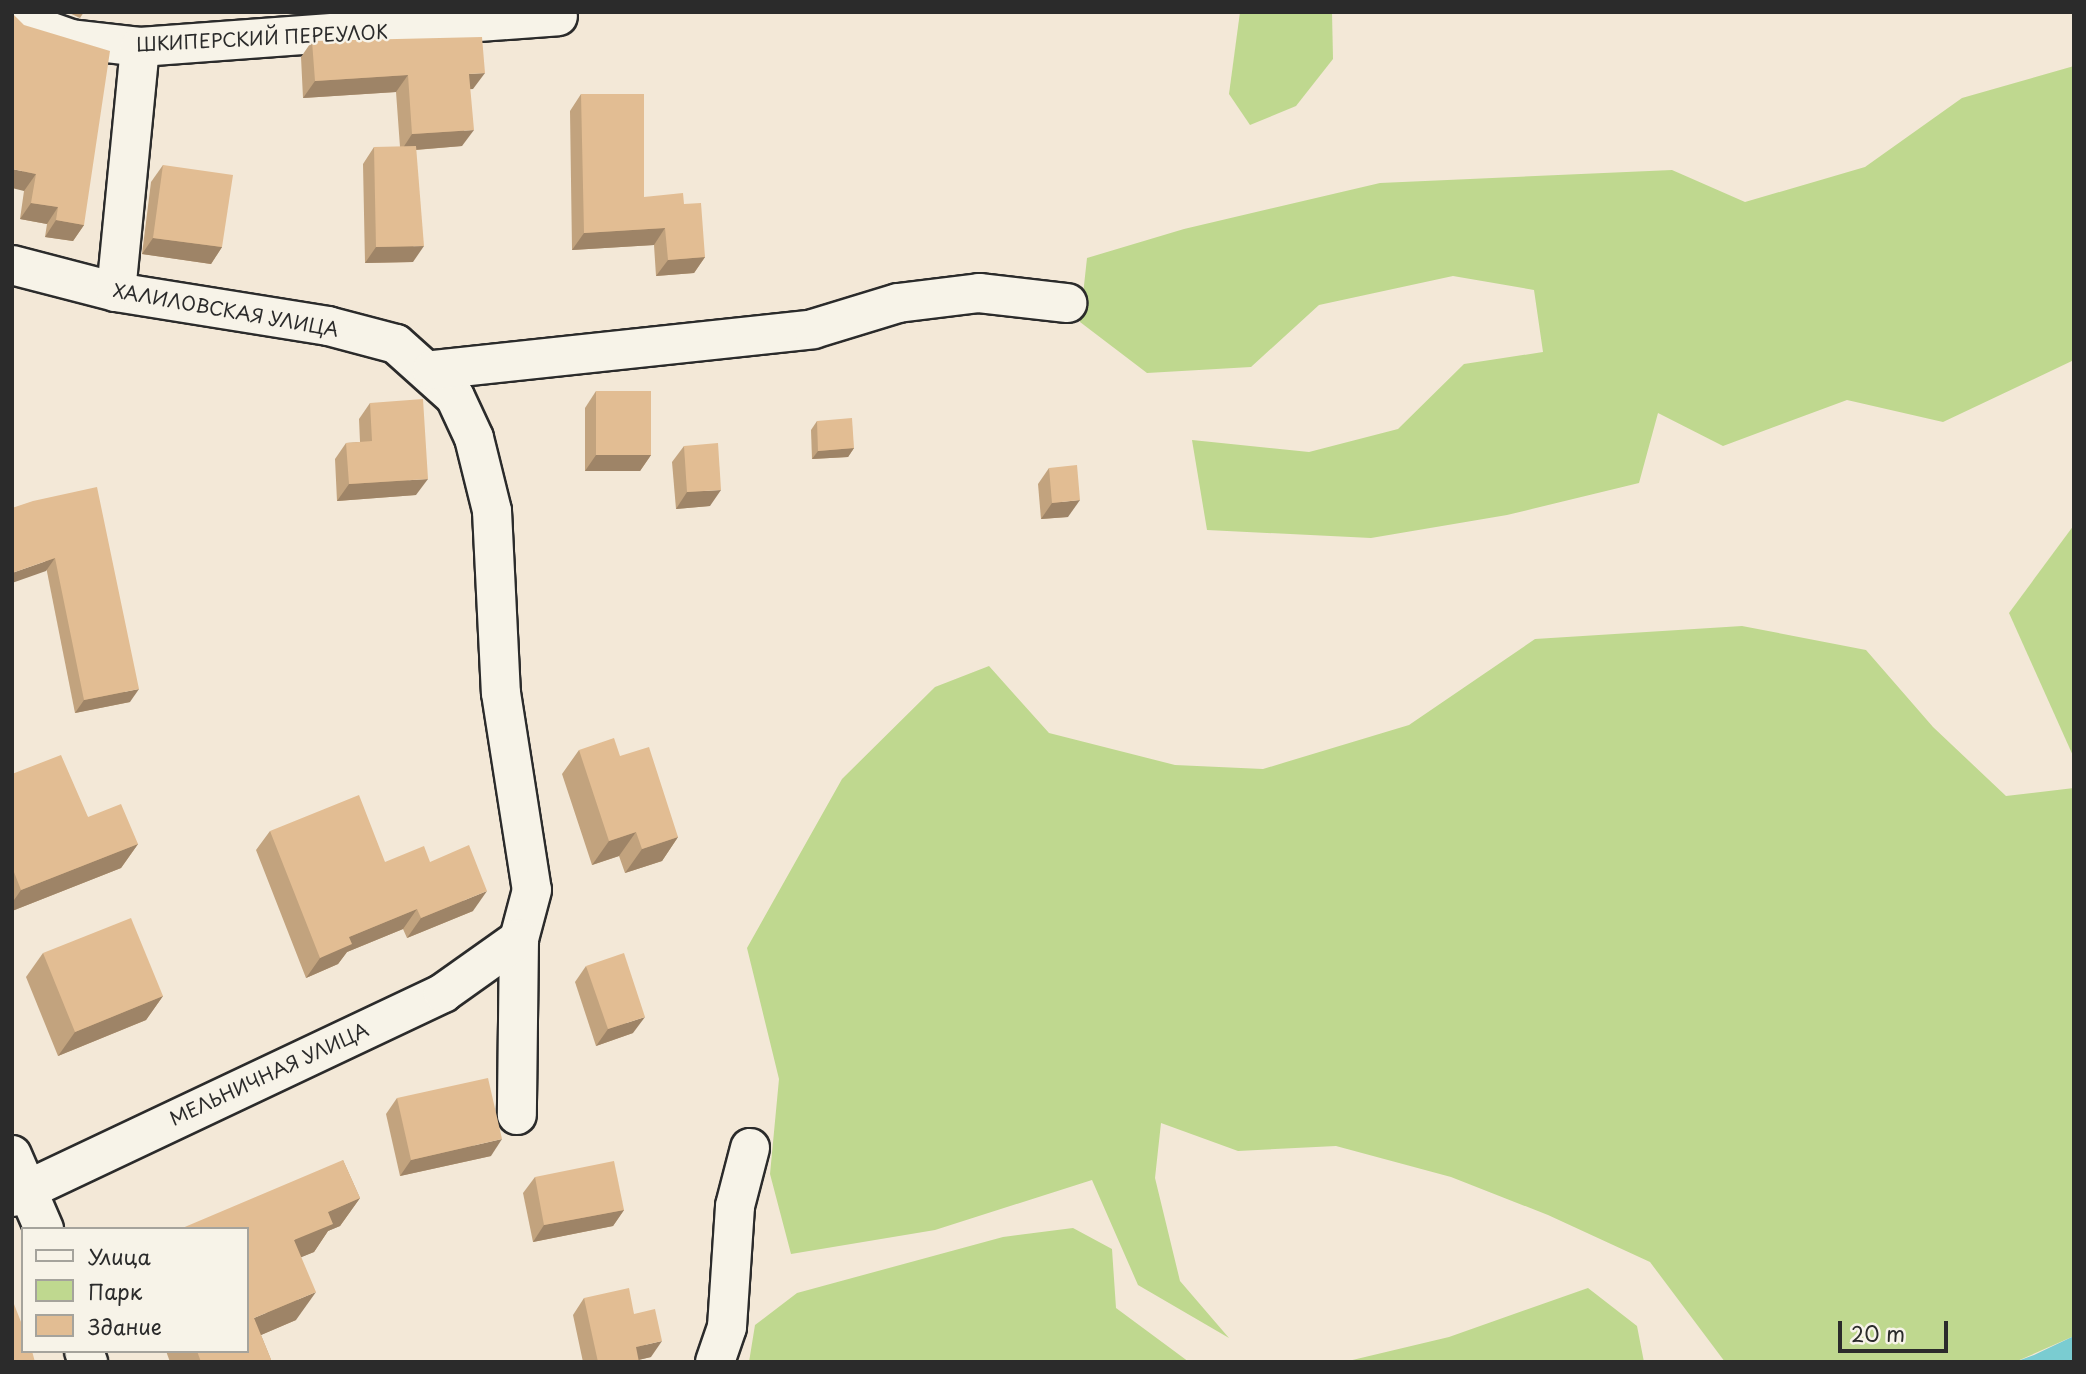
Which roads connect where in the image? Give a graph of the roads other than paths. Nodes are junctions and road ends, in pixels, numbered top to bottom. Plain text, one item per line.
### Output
1 (18, 12) edge
2 (558, 16) dead end
3 (337, 24) edge
4 (140, 47) junction
5 (12, 265) edge
6 (116, 292) junction
7 (1067, 303) dead end
8 (432, 370) junction
9 (519, 939) junction
10 (517, 1115) dead end
11 (750, 1147) dead end
12 (12, 1155) edge
13 (22, 1193) edge
14 (43, 1227) edge
15 (715, 1362) edge

1 - 4 street, ШКИПЕРСКИЙ ПЕРЕУЛОК
2 - 3 street, ШКИПЕРСКИЙ ПЕРЕУЛОК
3 - 4 street, ШКИПЕРСКИЙ ПЕРЕУЛОК
4 - 6 street
5 - 6 street, ХАЛИЛОВСКАЯ УЛИЦА
6 - 8 street, ХАЛИЛОВСКАЯ УЛИЦА
7 - 8 street
8 - 9 street, ХАЛИЛОВСКАЯ УЛИЦА
9 - 10 street, ХАЛИЛОВСКАЯ УЛИЦА
9 - 13 street, МЕЛЬНИЧНАЯ УЛИЦА
11 - 15 street
12 - 13 street
13 - 14 street

